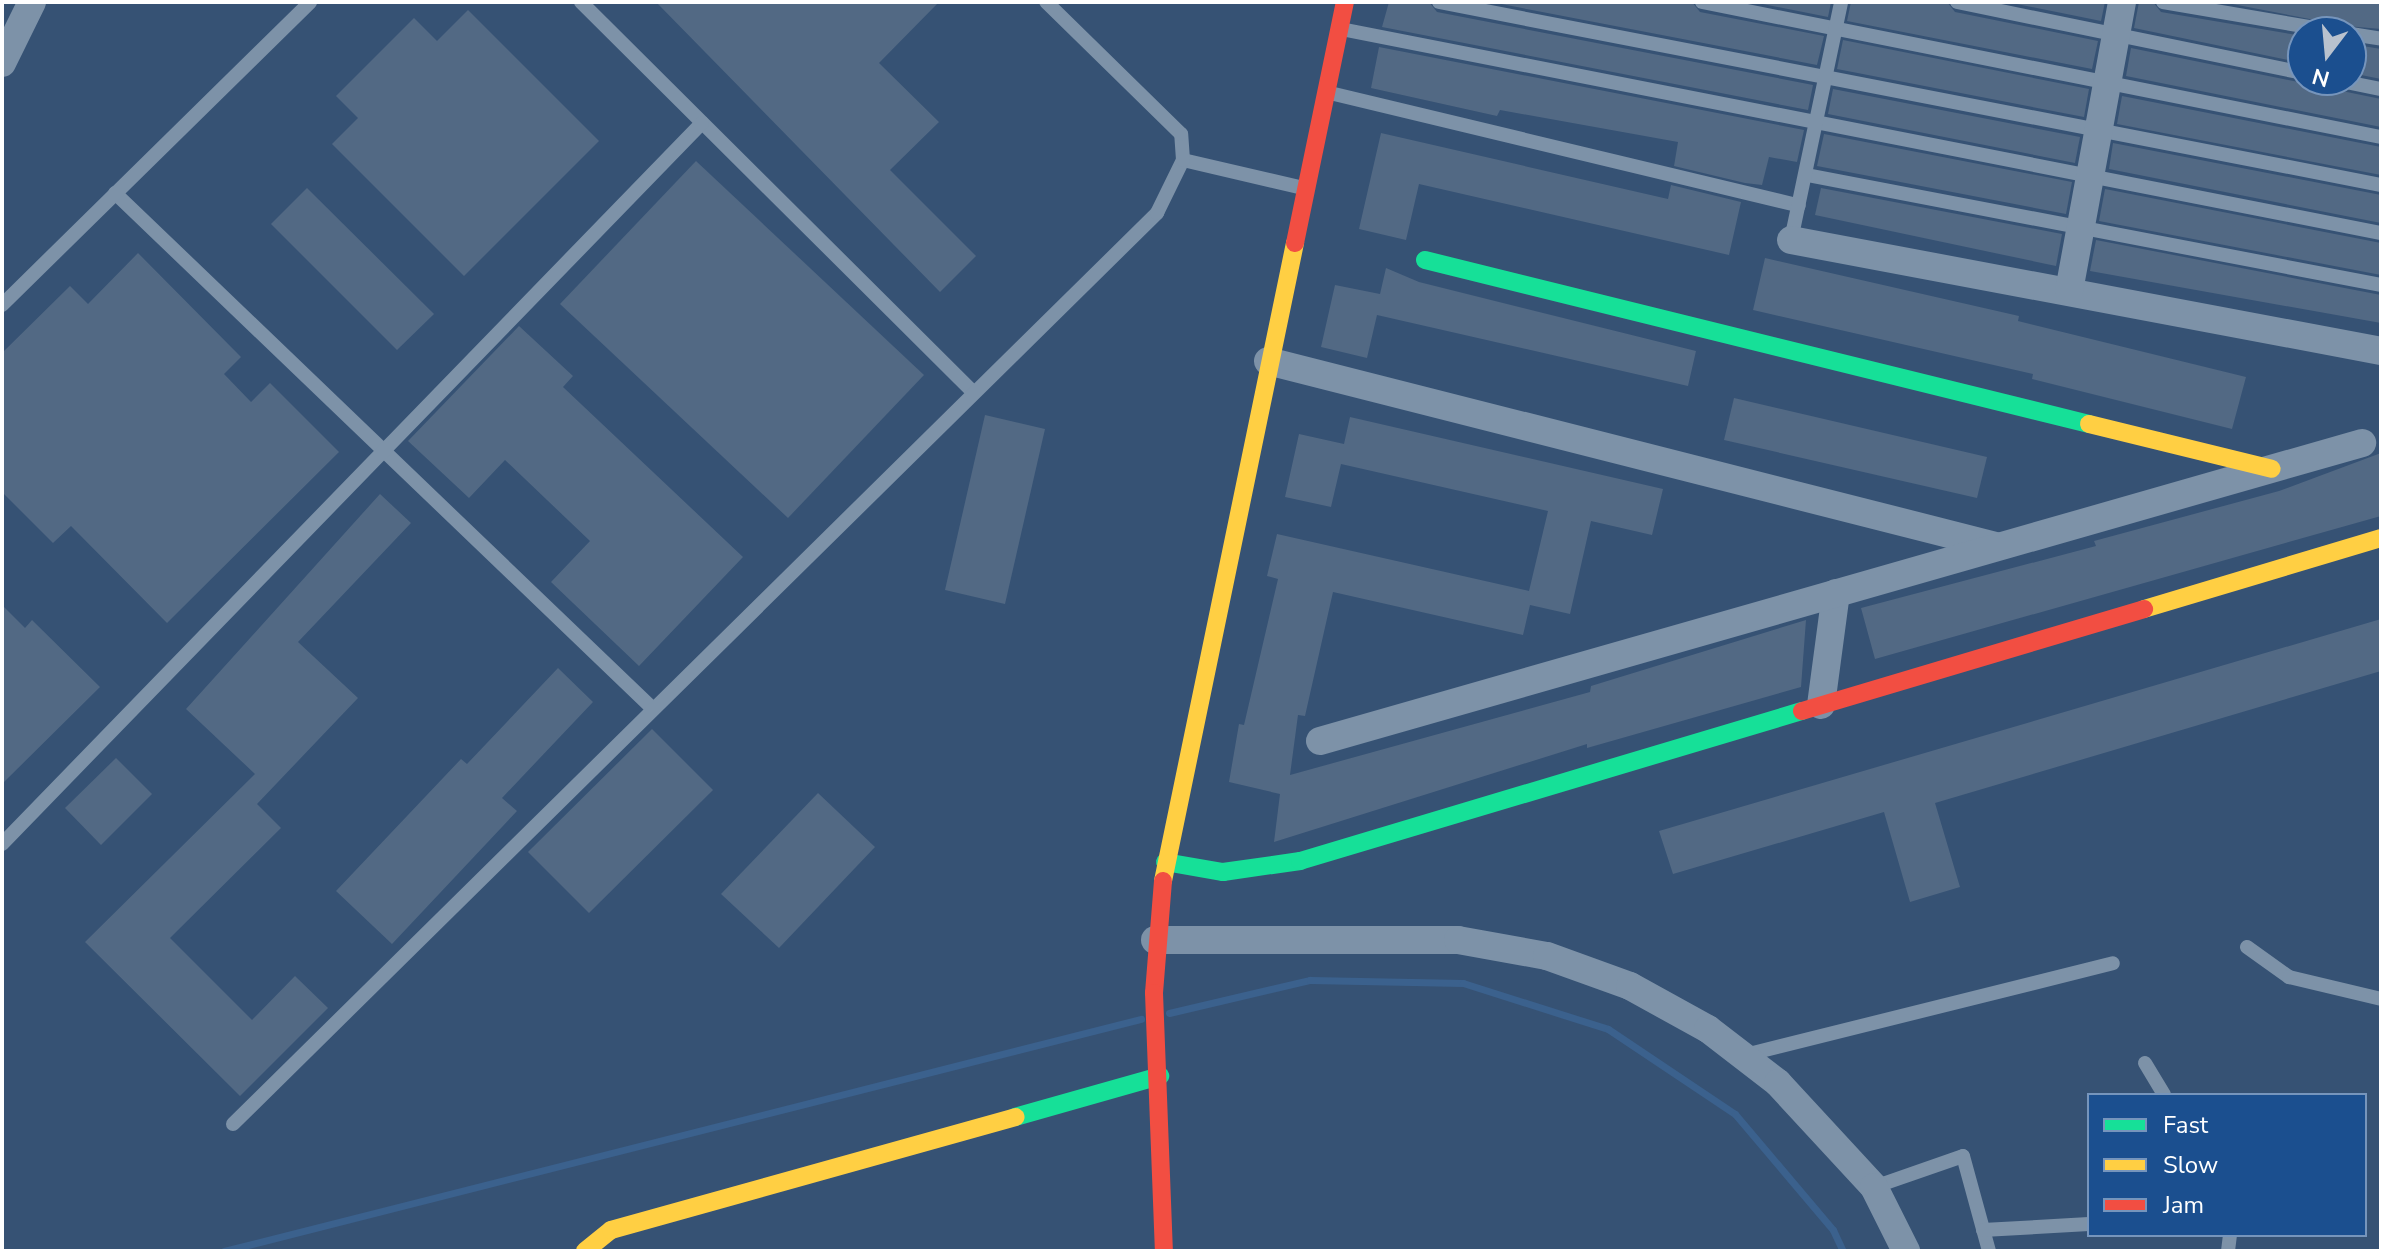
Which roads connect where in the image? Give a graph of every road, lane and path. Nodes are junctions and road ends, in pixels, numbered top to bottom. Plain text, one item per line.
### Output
1 (32, 2) edge
2 (310, 2) edge
3 (581, 2) edge
4 (1046, 2) edge
5 (1345, 2) edge
6 (1439, 2) edge
7 (1702, 2) edge
8 (1841, 2) edge
9 (1957, 2) edge
10 (2122, 2) edge
11 (2163, 2) edge
12 (2287, 23) edge
13 (1836, 27) junction
14 (1339, 28) junction
15 (2116, 35) junction
16 (2, 63) edge
17 (2287, 70) edge
18 (1827, 76) junction
19 (2107, 83) junction
20 (1326, 92) junction
21 (702, 123) junction
22 (1817, 124) junction
23 (2098, 131) junction
24 (2381, 137) edge
25 (1183, 160) junction
26 (1807, 175) junction
27 (2090, 177) junction
28 (2381, 185) edge
29 (1305, 188) junction
30 (115, 193) junction
31 (1799, 206) junction
32 (2080, 231) junction
33 (2381, 233) edge
34 (1791, 240) joint
35 (1425, 260) dead end
36 (2381, 285) edge
37 (2069, 291) junction
38 (2, 305) edge
39 (2381, 351) edge
40 (1268, 361) junction
41 (974, 393) junction
42 (2362, 443) dead end
43 (382, 449) junction
44 (2272, 469) junction
45 (2381, 538) edge
46 (1999, 546) junction
47 (1836, 593) junction
48 (1821, 705) junction
49 (653, 709) junction
50 (1320, 741) dead end
51 (2, 844) edge
52 (1165, 862) junction
53 (1155, 940) junction
54 (2247, 947) dead end
55 (2113, 963) dead end
56 (2381, 999) edge
57 (1745, 1055) junction
58 (2145, 1063) dead end
59 (1160, 1076) junction
60 (2163, 1093) edge
61 (233, 1124) dead end
62 (1874, 1187) junction
63 (2087, 1224) edge
64 (1983, 1230) junction
65 (585, 1251) edge
66 (1164, 1251) edge
67 (1906, 1251) edge
68 (1989, 1251) edge

1 - 16 street
2 - 30 lane
3 - 21 lane
4 - 25 lane
5 - 14 street
6 - 18 lane
7 - 13 lane
8 - 13 lane
9 - 15 lane
10 - 15 street
11 - 12 lane
13 - 18 lane
13 - 19 lane
14 - 20 street
14 - 22 lane
15 - 17 lane
15 - 19 street
18 - 22 lane
18 - 23 lane
19 - 23 street
19 - 24 lane
20 - 29 street
20 - 31 lane
21 - 41 lane
21 - 43 lane
22 - 26 lane
22 - 27 lane
23 - 27 street
23 - 28 lane
25 - 29 lane
25 - 41 lane
26 - 31 lane
26 - 32 lane
27 - 32 street
27 - 33 lane
29 - 40 street
30 - 38 lane
30 - 43 lane
31 - 34 lane
32 - 36 lane
32 - 37 street
34 - 37 street
35 - 44 street
37 - 39 street
40 - 46 street
40 - 52 street
41 - 49 lane
42 - 44 street
43 - 49 lane
43 - 51 lane
44 - 46 street
45 - 48 street
46 - 47 street
47 - 48 street
47 - 50 street
48 - 52 street
49 - 61 lane
52 - 53 street
53 - 57 street
53 - 59 street
54 - 56 lane
55 - 57 lane
57 - 62 street
58 - 60 lane
59 - 65 street
59 - 66 street
62 - 64 lane
62 - 67 street
63 - 64 lane
64 - 68 lane

